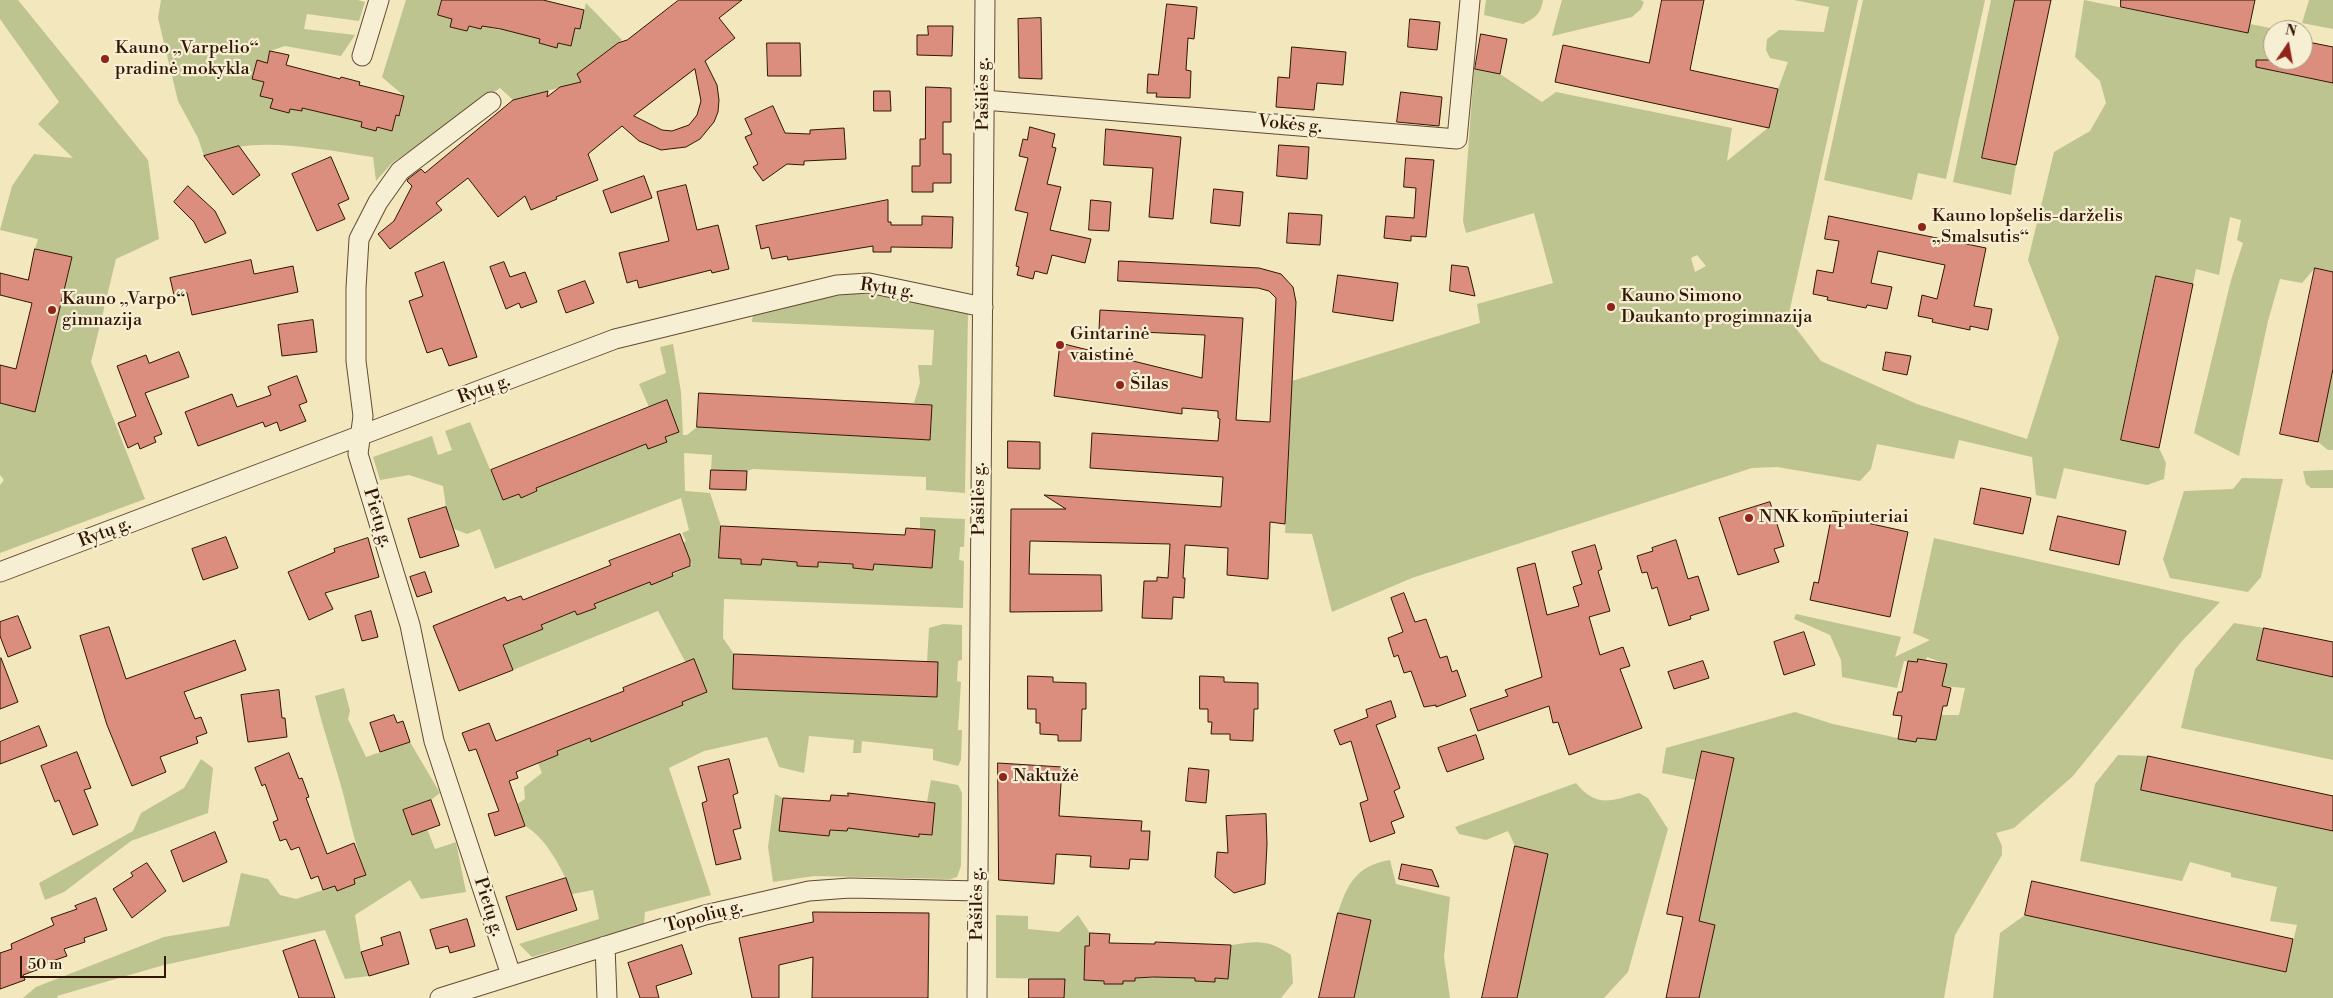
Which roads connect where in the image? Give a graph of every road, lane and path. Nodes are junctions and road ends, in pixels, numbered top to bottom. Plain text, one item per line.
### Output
1 (379, 0) edge
2 (985, 0) edge
3 (1470, 0) edge
4 (362, 56) dead end
5 (984, 100) junction
6 (491, 102) dead end
7 (983, 307) junction
8 (360, 435) junction
9 (0, 572) edge
10 (978, 891) junction
11 (605, 946) junction
12 (511, 975) junction
13 (440, 998) edge
14 (607, 998) edge
15 (977, 998) edge

1 - 4 street
2 - 5 street, Pašilės g.
3 - 5 street, Vokės g.
5 - 7 street, Pašilės g.
6 - 8 street, Pietų g.
7 - 8 street, Rytų g.
7 - 10 street, Pašilės g.
8 - 9 street, Rytų g.
8 - 12 street, Pietų g.
10 - 11 street, Topolių g.
10 - 15 street, Pašilės g.
11 - 12 street, Topolių g.
11 - 14 street
12 - 13 street, Topolių g.

